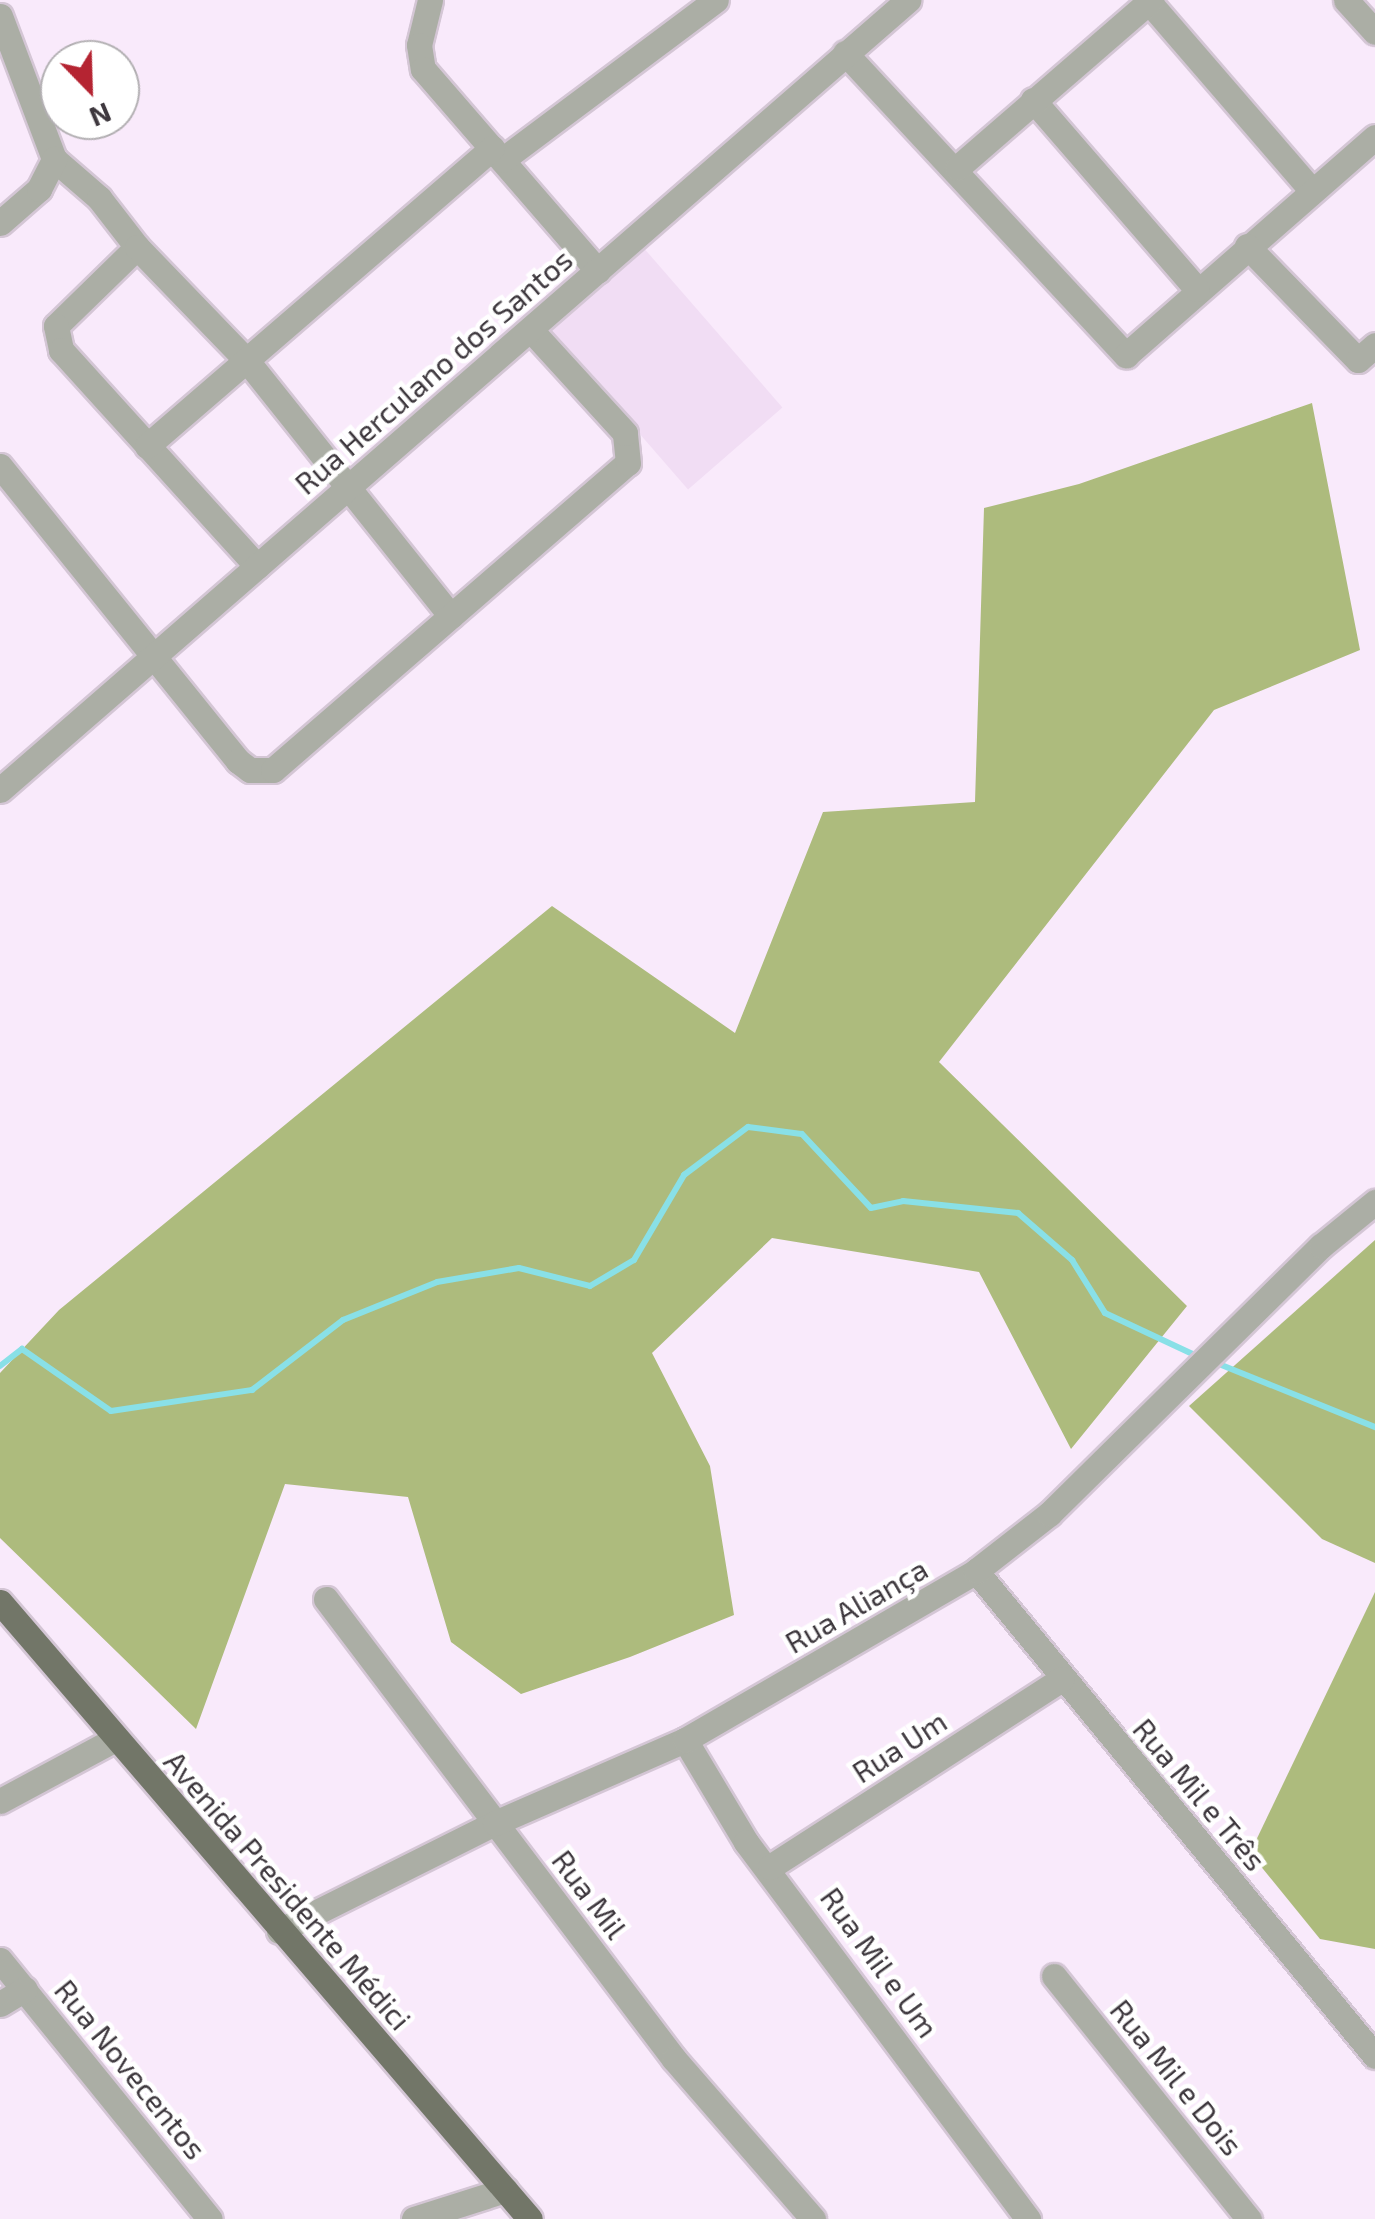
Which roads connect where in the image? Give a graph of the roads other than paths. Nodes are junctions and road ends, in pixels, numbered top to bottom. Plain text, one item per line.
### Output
1 (430, 0) edge
2 (716, 0) edge
3 (908, 0) edge
4 (1346, 0) edge
5 (1150, 1) edge
6 (0, 16) edge
7 (1375, 32) edge
8 (845, 53) junction
9 (1033, 100) junction
10 (1375, 137) edge
11 (497, 154) junction
12 (54, 159) junction
13 (957, 168) junction
14 (1312, 191) junction
15 (0, 223) edge
16 (1247, 246) junction
17 (138, 248) junction
18 (598, 271) junction
19 (1196, 290) junction
20 (530, 330) junction
21 (1375, 345) edge
22 (248, 362) junction
23 (147, 446) junction
24 (0, 466) edge
25 (347, 487) junction
26 (257, 566) junction
27 (452, 616) junction
28 (152, 660) junction
29 (0, 790) edge
30 (1375, 1202) edge
31 (976, 1571) junction
32 (326, 1600) dead end
33 (0, 1602) edge
34 (1062, 1678) junction
35 (116, 1739) junction
36 (685, 1740) junction
37 (0, 1800) edge
38 (495, 1823) junction
39 (770, 1868) junction
40 (279, 1932) junction
41 (0, 1960) edge
42 (1054, 1976) dead end
43 (24, 1989) junction
44 (0, 2004) edge
45 (1375, 2056) edge
46 (505, 2190) junction
47 (210, 2219) edge
48 (414, 2219) edge
49 (530, 2219) edge
50 (813, 2219) edge
51 (1028, 2219) edge
52 (1249, 2219) edge

1 - 11 street
2 - 11 street
3 - 8 street, Rua Herculano dos Santos
4 - 7 street
5 - 9 street
5 - 14 street
6 - 12 street
8 - 13 street
8 - 18 street, Rua Herculano dos Santos
9 - 13 street
9 - 19 street
10 - 14 street
11 - 18 street
11 - 22 street
12 - 15 street
12 - 17 street
13 - 19 street
14 - 16 street
16 - 19 street
16 - 21 street
17 - 22 street
17 - 23 street
18 - 20 street, Rua Herculano dos Santos
20 - 25 street, Rua Herculano dos Santos
20 - 27 street
22 - 23 street
22 - 25 street
23 - 26 street
24 - 28 street
25 - 26 street, Rua Herculano dos Santos
25 - 27 street
26 - 28 street, Rua Herculano dos Santos
27 - 28 street
28 - 29 street, Rua Herculano dos Santos
30 - 31 street, Rua Aliança
31 - 34 street, Rua Mil e Três
31 - 36 street, Rua Aliança
32 - 38 street, Rua Mil
33 - 35 main road, Avenida Presidente Médici
34 - 39 street, Rua Um
34 - 45 street, Rua Mil e Três
35 - 37 street
35 - 40 main road, Avenida Presidente Médici
36 - 38 street, Rua Aliança
36 - 39 street, Rua Mil e Um
38 - 40 street, Rua Aliança
38 - 50 street, Rua Mil
39 - 51 street, Rua Mil e Um
40 - 46 main road, Avenida Presidente Médici
41 - 43 street, Rua Novecentos
42 - 52 street, Rua Mil e Dois
43 - 44 street
43 - 47 street, Rua Novecentos
46 - 48 street
46 - 49 main road, Avenida Presidente Médici

